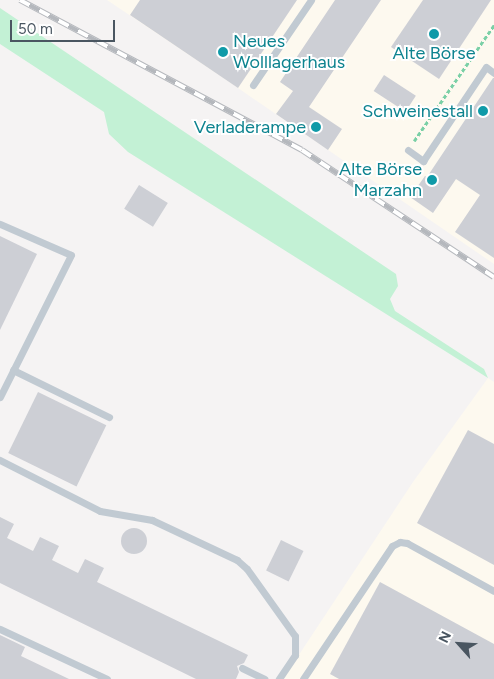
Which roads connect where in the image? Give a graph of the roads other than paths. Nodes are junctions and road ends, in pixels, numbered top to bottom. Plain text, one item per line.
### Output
1 (311, 0) edge
2 (494, 73) edge
3 (253, 85) dead end
4 (408, 150) road end
5 (0, 224) edge
6 (13, 370) junction
7 (0, 396) edge
8 (109, 417) dead end
9 (0, 460) edge
10 (494, 591) edge
11 (0, 629) edge
12 (242, 668) dead end
13 (107, 679) edge
14 (265, 679) edge
15 (279, 679) edge
16 (303, 679) edge

1 - 3 lane
2 - 4 lane
5 - 6 lane
6 - 7 lane
6 - 8 lane
9 - 15 lane
10 - 16 lane
11 - 13 lane
12 - 14 lane

